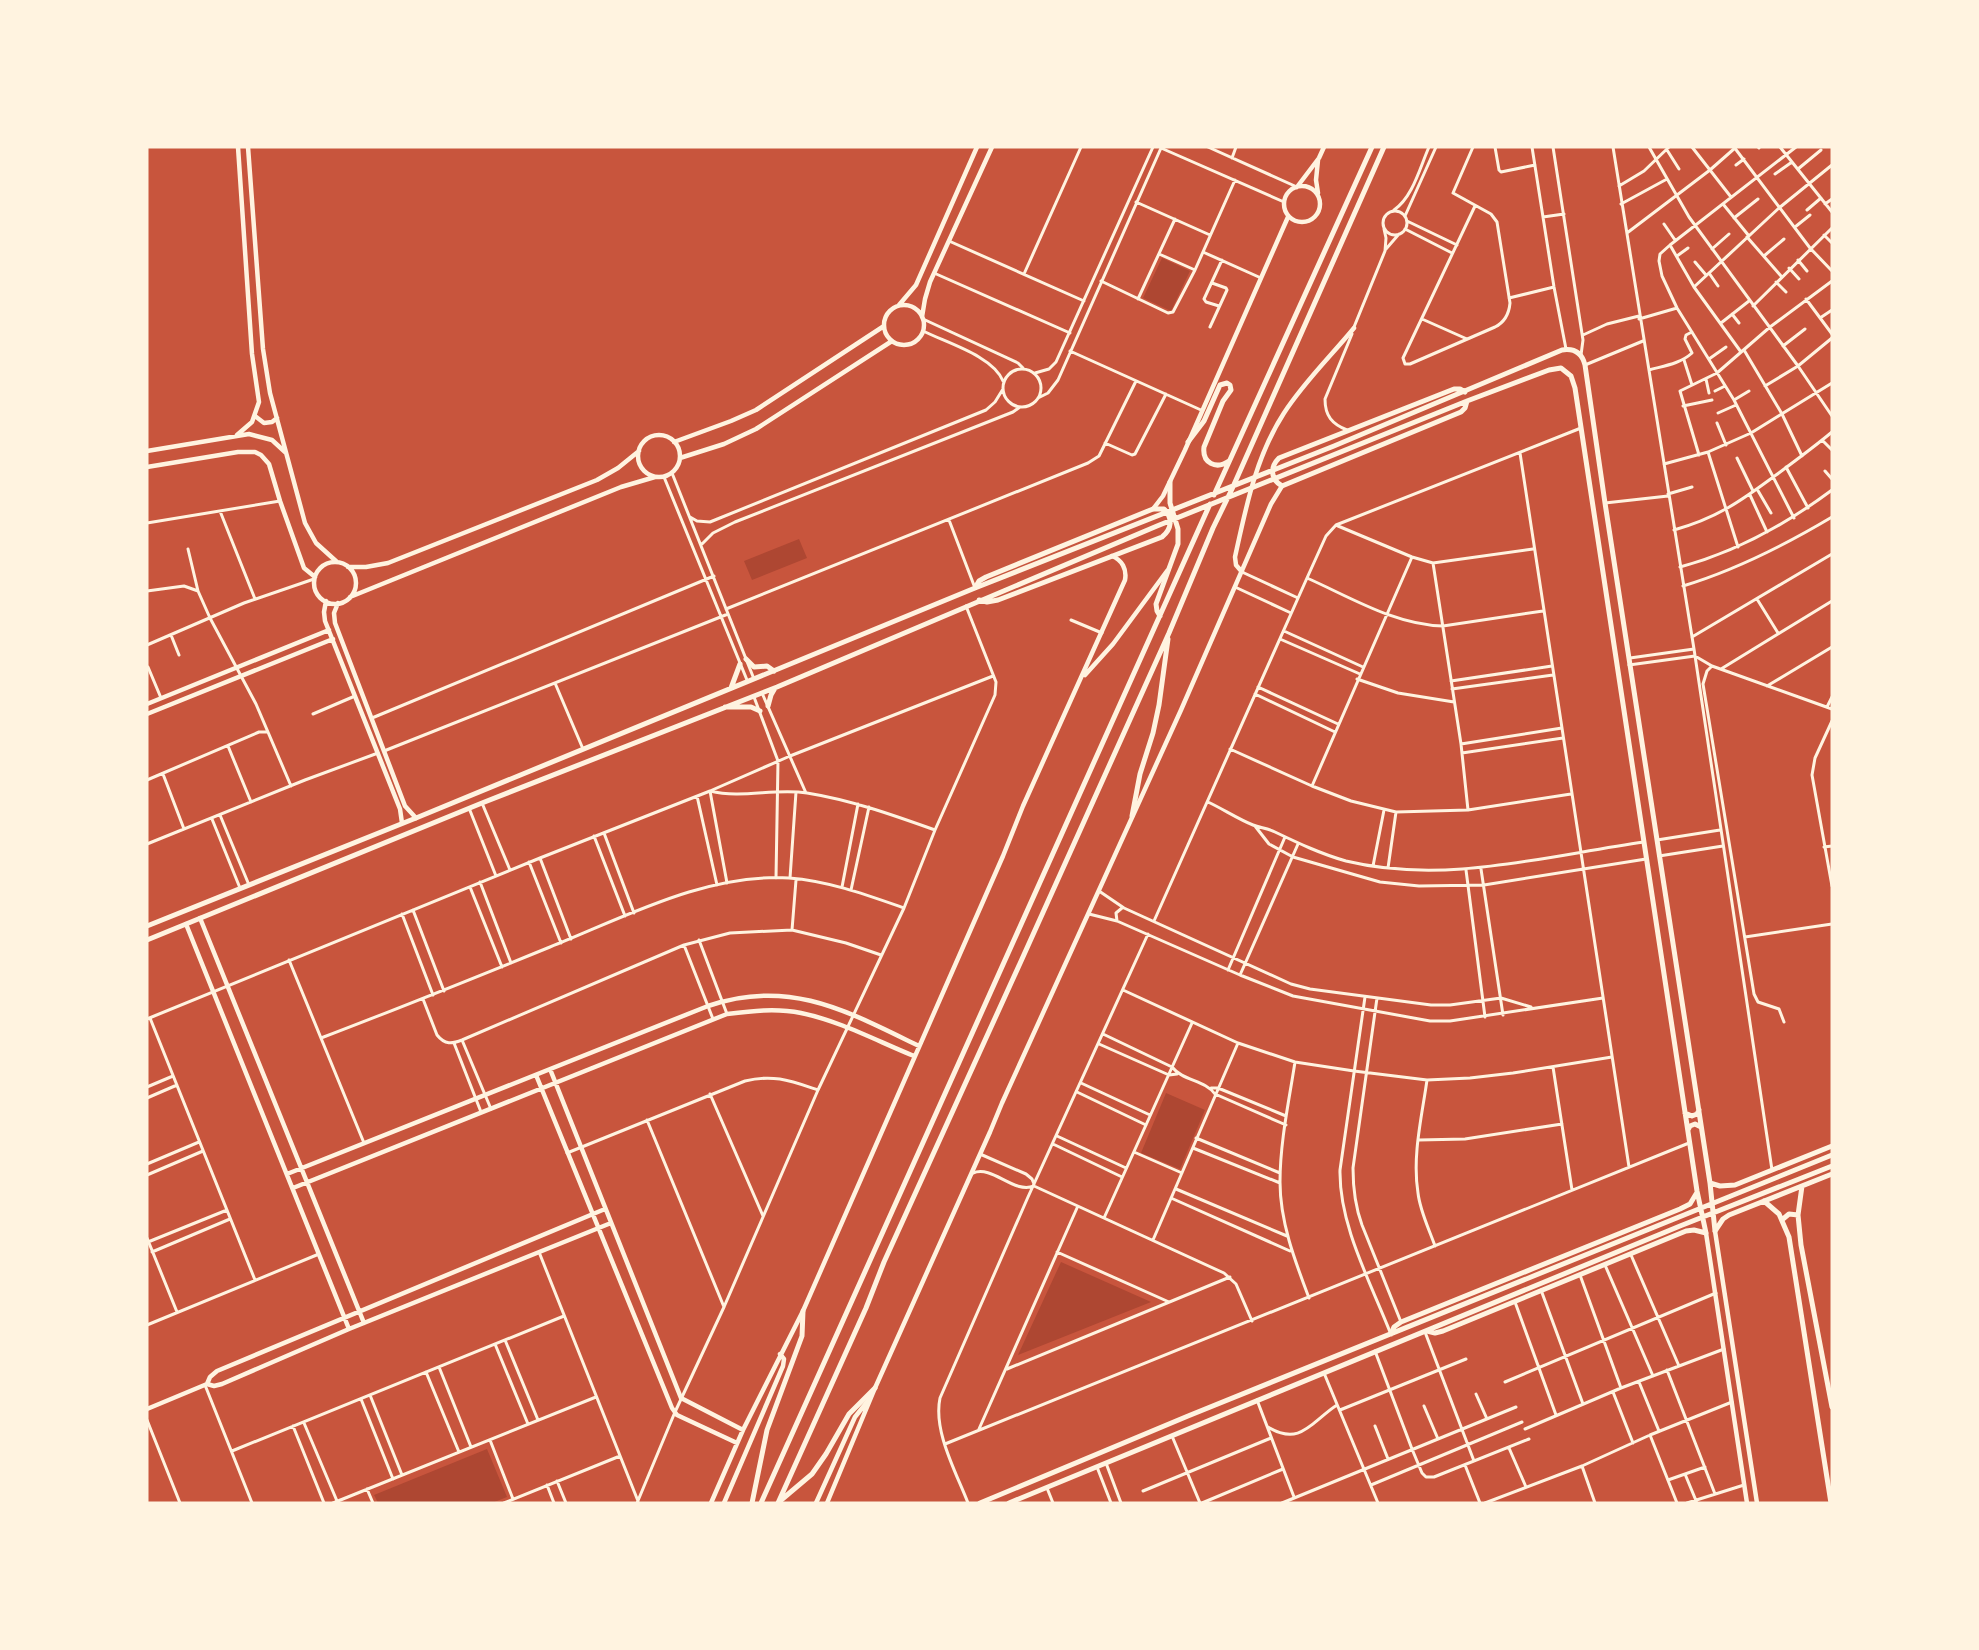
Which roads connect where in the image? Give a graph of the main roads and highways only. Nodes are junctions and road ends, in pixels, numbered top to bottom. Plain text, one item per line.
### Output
1 (1372, 147) edge
2 (1384, 147) edge
3 (1465, 392) junction
4 (1467, 400) junction
5 (1188, 442) road end
6 (1230, 459) junction
7 (1170, 482) road end
8 (975, 588) junction
9 (979, 600) junction
10 (1160, 616) junction
11 (1169, 633) junction
12 (746, 660) road end
13 (740, 664) road end
14 (774, 671) junction
15 (777, 687) junction
16 (731, 688) junction
17 (723, 706) junction
18 (768, 706) road end
19 (760, 711) road end
20 (1647, 772) junction
21 (1633, 776) junction
22 (1649, 789) junction
23 (1635, 791) junction
24 (1132, 816) road end
25 (147, 926) edge
26 (147, 940) edge
27 (1699, 1110) junction
28 (1685, 1113) junction
29 (1701, 1127) junction
30 (1688, 1130) junction
31 (1832, 1146) edge
32 (1832, 1155) edge
33 (1832, 1166) edge
34 (1832, 1174) edge
35 (1710, 1183) junction
36 (1730, 1186) junction
37 (1802, 1186) junction
38 (1697, 1191) junction
39 (1764, 1201) junction
40 (1680, 1209) junction
41 (1741, 1210) junction
42 (1798, 1215) junction
43 (1783, 1219) junction
44 (1686, 1232) junction
45 (802, 1311) road end
46 (1426, 1331) junction
47 (1391, 1334) junction
48 (874, 1392) road end
49 (1832, 1407) edge
50 (752, 1503) edge
51 (761, 1503) edge
52 (778, 1503) edge
53 (980, 1503) edge
54 (1009, 1503) edge
55 (1831, 1503) edge

1 - 6 main road
2 - 11 main road
3 - 4 main road
3 - 8 main road
3 - 20 main road
4 - 9 main road
4 - 21 main road
5 - 6 main road
6 - 10 main road
7 - 10 main road
8 - 9 main road
8 - 14 main road
9 - 15 main road
10 - 51 main road
11 - 24 main road
11 - 52 main road
12 - 14 main road
13 - 16 main road
14 - 16 main road
15 - 17 main road
15 - 18 main road
16 - 25 main road
17 - 19 main road
17 - 26 main road
20 - 21 main road
20 - 22 main road
21 - 23 main road
22 - 23 main road
22 - 27 main road
23 - 28 main road
27 - 28 main road
27 - 29 main road
28 - 30 main road
29 - 30 main road
29 - 35 main road
30 - 38 main road
31 - 36 main road
32 - 47 main road
33 - 46 main road
34 - 37 main road
35 - 36 main road
35 - 41 main road
36 - 41 main road
37 - 39 main road
37 - 42 main road
38 - 40 main road
38 - 44 main road
39 - 41 main road
39 - 43 main road
40 - 44 main road
40 - 47 main road
42 - 43 main road
42 - 49 main road
43 - 55 main road
44 - 46 main road
45 - 50 main road
46 - 54 main road
47 - 53 main road
48 - 52 main road

